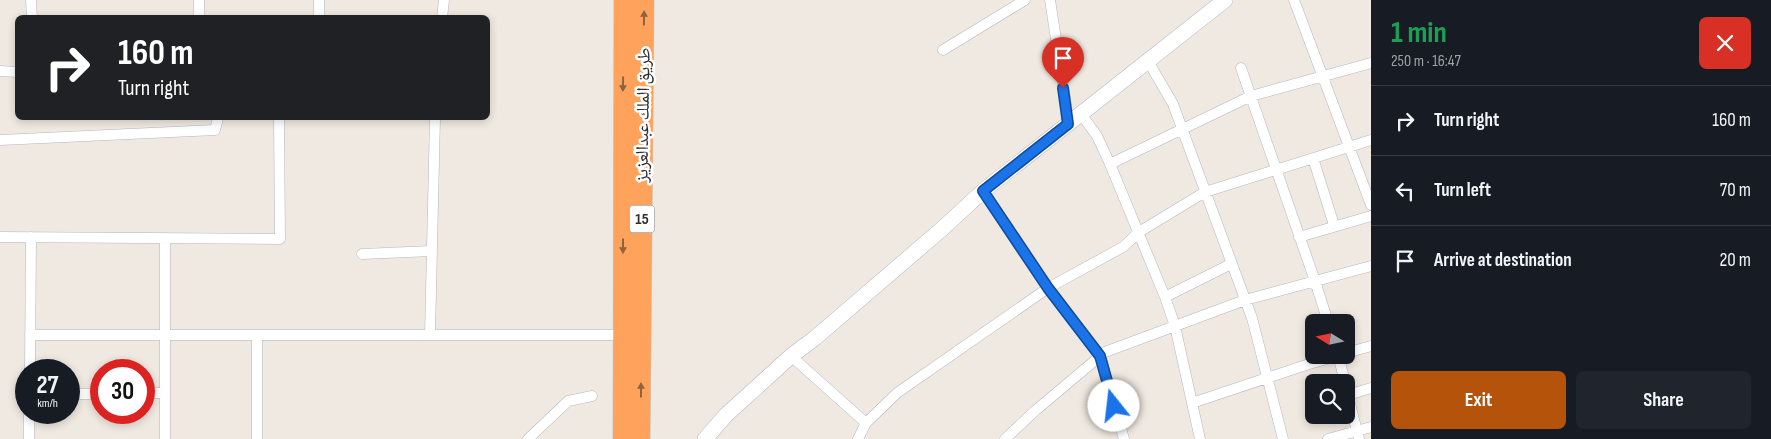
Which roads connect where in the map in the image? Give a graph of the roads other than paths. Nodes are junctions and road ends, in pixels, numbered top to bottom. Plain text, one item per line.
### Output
1 (31, 0) edge
2 (199, 0) edge
3 (319, 0) edge
4 (444, 0) edge
5 (624, 0) edge
6 (644, 0) edge
7 (1025, 0) edge
8 (1050, 0) edge
9 (1225, 0) edge
10 (1294, 0) edge
11 (32, 15) edge
12 (199, 15) edge
13 (319, 15) edge
14 (442, 15) edge
15 (942, 50) dead end
16 (1148, 61) junction
17 (1371, 63) edge
18 (1241, 68) dead end
19 (0, 71) edge
20 (15, 72) edge
21 (1323, 76) junction
22 (1251, 96) junction
23 (1080, 114) junction
24 (218, 120) edge
25 (279, 120) edge
26 (435, 120) edge
27 (1068, 124) junction
28 (1182, 129) junction
29 (0, 140) edge
30 (1371, 140) edge
31 (1348, 147) junction
32 (1313, 158) junction
33 (1110, 164) junction
34 (1276, 169) junction
35 (983, 191) junction
36 (1205, 192) junction
37 (1371, 204) edge
38 (1371, 216) edge
39 (1334, 225) junction
40 (1139, 232) junction
41 (0, 237) edge
42 (31, 237) junction
43 (1299, 237) junction
44 (165, 238) junction
45 (432, 251) junction
46 (362, 254) dead end
47 (1231, 264) junction
48 (1371, 266) edge
49 (1315, 281) junction
50 (1048, 288) junction
51 (1165, 297) junction
52 (1245, 300) junction
53 (1325, 314) edge
54 (1175, 326) junction
55 (30, 335) junction
56 (164, 335) junction
57 (257, 335) junction
58 (430, 335) junction
59 (623, 335) junction
60 (1371, 346) edge
61 (1355, 350) edge
62 (791, 356) junction
63 (1100, 356) junction
64 (30, 359) edge
65 (1310, 364) edge
66 (1267, 378) junction
67 (1371, 388) edge
68 (1355, 390) edge
69 (155, 393) edge
70 (165, 393) junction
71 (592, 396) dead end
72 (1192, 403) junction
73 (866, 423) junction
74 (29, 424) edge
75 (1371, 427) edge
76 (1016, 429) junction
77 (1358, 435) edge
78 (260, 438) edge
79 (29, 439) edge
80 (165, 439) edge
81 (528, 439) edge
82 (623, 439) edge
83 (640, 439) edge
84 (705, 439) edge
85 (858, 439) edge
86 (1005, 439) edge
87 (1022, 439) edge
88 (1124, 439) edge
89 (1200, 439) edge
90 (1283, 439) edge
91 (1328, 439) edge

1 - 11 street
2 - 12 street
3 - 13 street
4 - 14 street
5 -> 59 highway, طريق الملك عبدالعزيز / 15
83 -> 6 highway, طريق الملك عبدالعزيز / 15
7 - 15 street
8 - 27 street
9 - 16 street
10 - 21 street
16 - 23 street
16 - 28 street
17 - 21 street
18 - 22 street
19 - 20 street
21 - 22 street
21 - 31 street
22 - 28 street
22 - 34 street
23 - 27 street
23 - 33 street
24 - 29 street
25 - 44 street
26 - 45 street
27 - 35 street
28 - 33 street
28 - 36 street
30 - 31 street
31 - 32 street
31 - 37 street
32 - 34 street
32 - 39 street
33 - 40 street
34 - 36 street
34 - 43 street
35 - 50 street
35 - 62 street
36 - 40 street
36 - 47 street
38 - 39 street
39 - 43 street
40 - 50 street
40 - 51 street
41 - 42 street
42 - 44 street
42 - 55 street
43 - 49 street
44 - 56 street
45 - 46 street
45 - 58 street
47 - 51 street
47 - 52 street
48 - 49 street
49 - 52 street
49 - 53 street
50 - 63 street
50 - 73 street
51 - 54 street
52 - 54 street
52 - 66 street
54 - 63 street
54 - 72 street
55 - 56 street
55 - 64 street
56 - 57 street
56 - 70 street
57 - 58 street
57 - 78 street
58 - 59 street
59 - 82 highway, طريق الملك عبدالعزيز / 15
60 - 61 street
62 - 73 street
62 - 84 street
63 - 76 street
63 - 88 street
65 - 66 street
66 - 72 street
66 - 90 street
67 - 68 street
69 - 70 street
70 - 80 street
71 - 81 street
72 - 89 street
73 - 85 street
74 - 79 street
75 - 77 street
76 - 86 street
76 - 87 street
77 - 91 street

